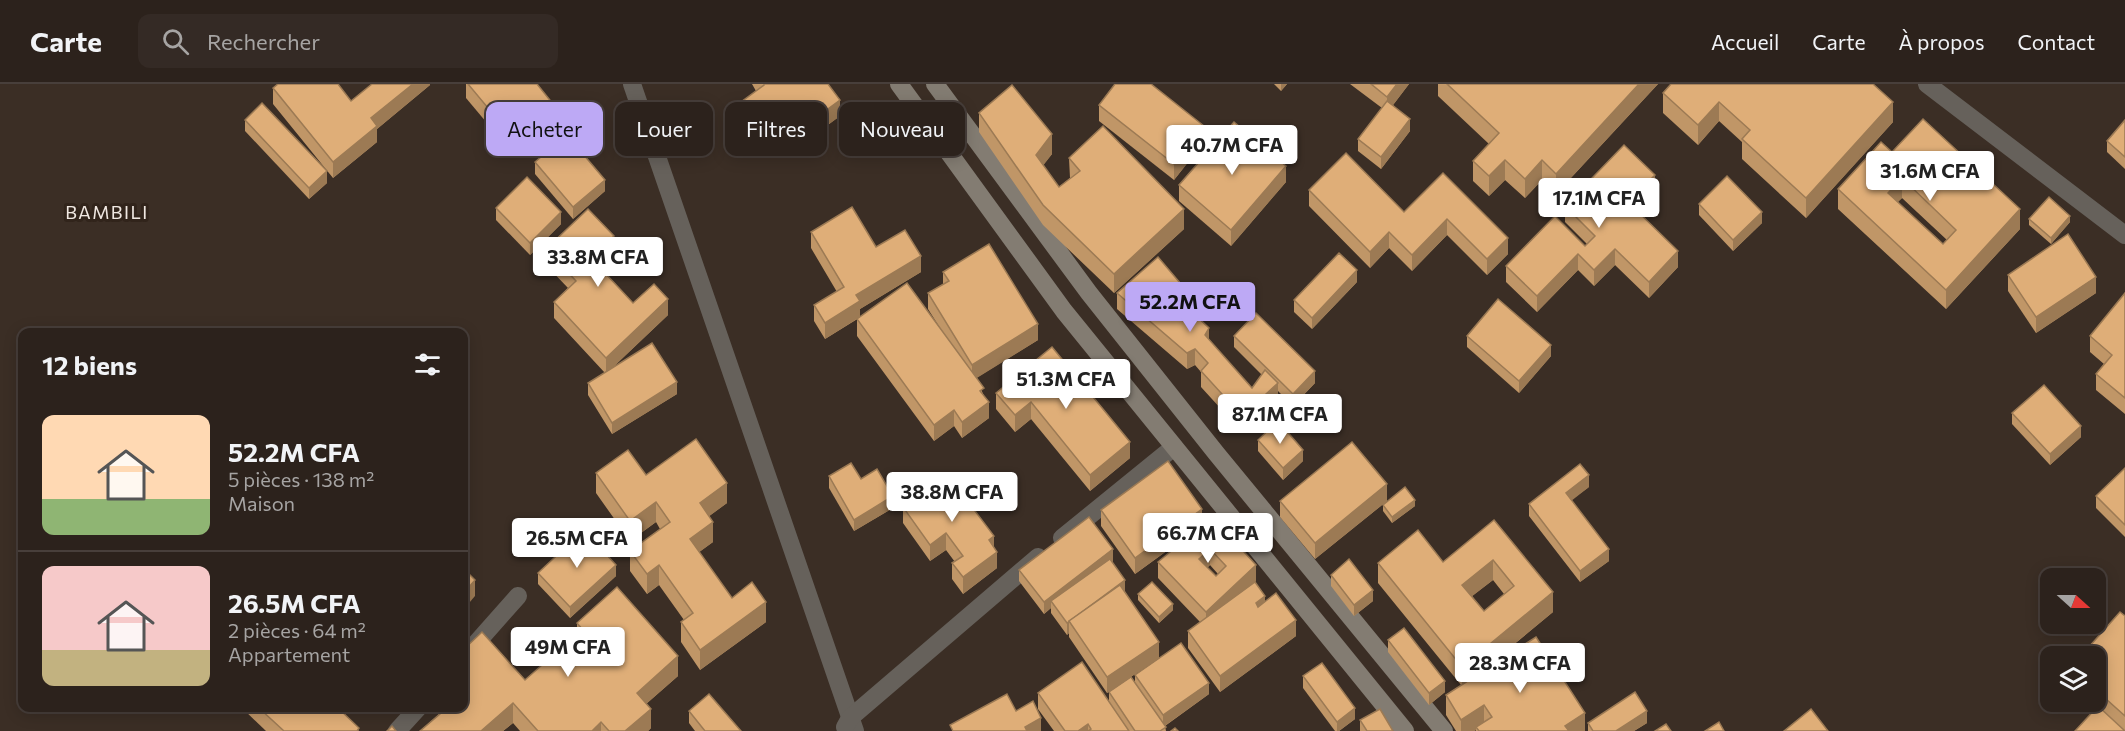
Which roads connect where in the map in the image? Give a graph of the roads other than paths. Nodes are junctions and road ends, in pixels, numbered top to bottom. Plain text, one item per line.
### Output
1 (632, 84) edge
2 (899, 84) edge
3 (935, 84) edge
4 (1927, 84) edge
5 (2125, 235) edge
6 (1174, 447) junction
7 (518, 596) dead end
8 (468, 652) edge
9 (414, 712) edge
10 (849, 727) edge
11 (397, 731) edge
12 (1405, 731) edge
13 (1444, 731) edge

1 - 10 street
2 - 6 street
3 - 13 street
4 - 5 street
6 - 10 street
6 - 12 street
7 - 8 street
9 - 11 street

